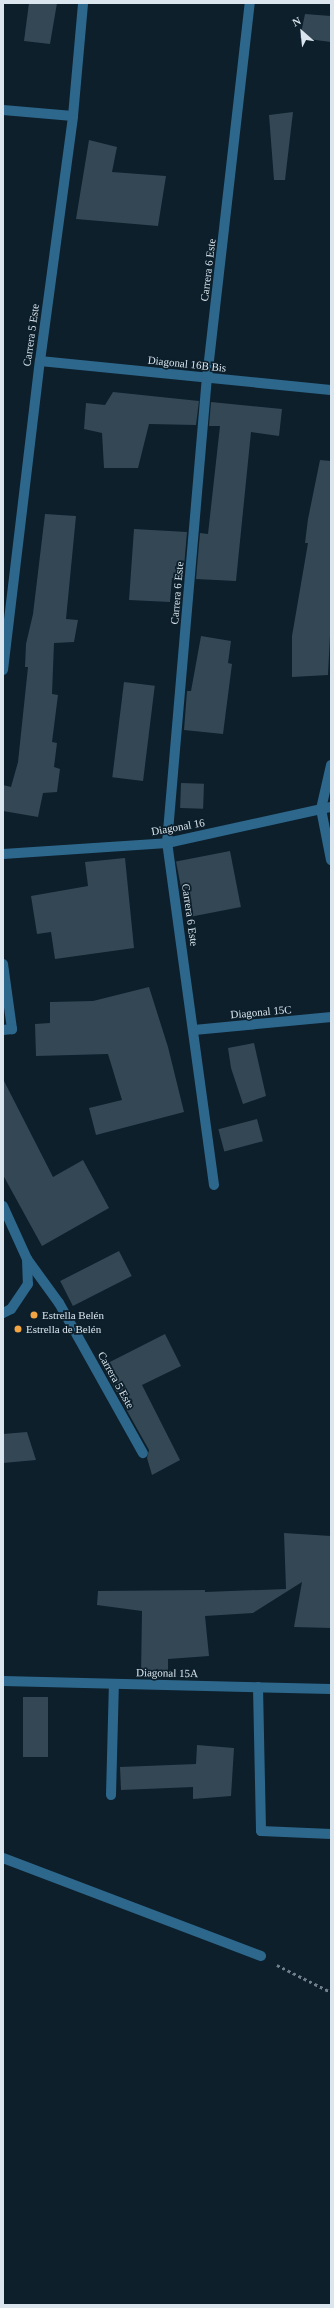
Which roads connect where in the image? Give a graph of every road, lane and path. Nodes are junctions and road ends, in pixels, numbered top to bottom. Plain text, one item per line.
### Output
1 (83, 3) edge
2 (250, 3) edge
3 (3, 110) edge
4 (73, 116) junction
5 (40, 361) junction
6 (207, 378) junction
7 (331, 390) edge
8 (4, 655) edge
9 (3, 670) edge
10 (331, 765) edge
11 (326, 808) edge
12 (167, 843) junction
13 (3, 854) edge
14 (331, 860) edge
15 (3, 964) edge
16 (331, 1018) edge
17 (7, 1030) edge
18 (194, 1030) junction
19 (214, 1185) dead end
20 (3, 1206) edge
21 (27, 1259) junction
22 (3, 1313) edge
23 (143, 1453) dead end
24 (3, 1682) edge
25 (114, 1684) junction
26 (258, 1687) junction
27 (331, 1689) edge
28 (111, 1795) dead end
29 (331, 1834) edge
30 (3, 1858) edge
31 (261, 1956) joint
32 (331, 1992) edge

1 - 4 street, Carrera 5 Este
2 - 6 street, Carrera 6 Este
3 - 4 street
4 - 5 street, Carrera 5 Este
5 - 6 street, Diagonal 16B Bis
5 - 8 street, Carrera 5 Este
6 - 7 street, Diagonal 16B Bis
6 - 12 street, Carrera 6 Este
8 - 9 street, Carrera 5 Este
10 - 11 street
11 - 12 street, Diagonal 16
11 - 14 street
12 - 13 street, Diagonal 16
12 - 18 street, Carrera 6 Este
15 - 17 street
16 - 18 street, Diagonal 15C
18 - 19 street, Carrera 6 Este
20 - 21 street
21 - 22 street
21 - 23 street, Carrera 5 Este
24 - 25 street, Diagonal 15A
25 - 26 street, Diagonal 15A
25 - 28 street
26 - 27 street, Diagonal 15A
26 - 29 street
30 - 31 street
31 - 32 path

